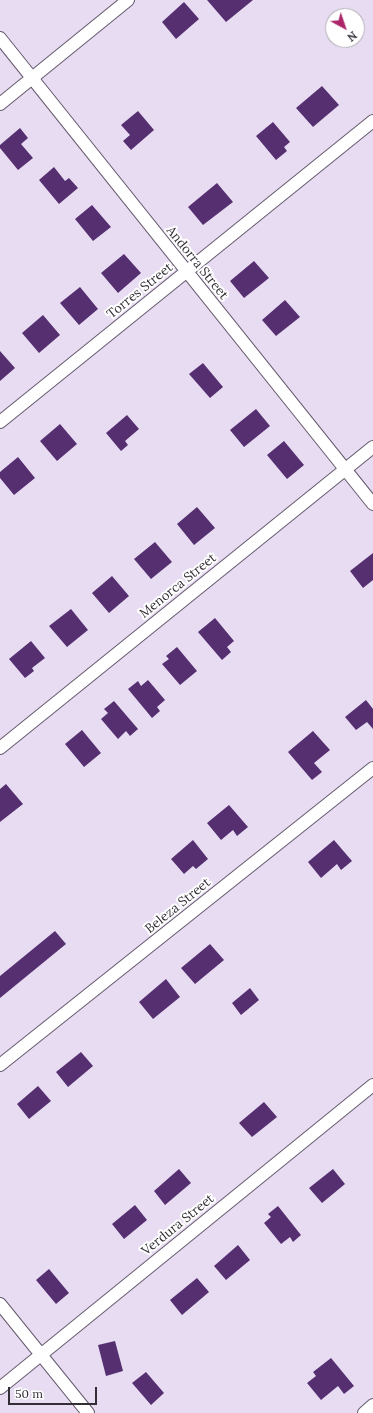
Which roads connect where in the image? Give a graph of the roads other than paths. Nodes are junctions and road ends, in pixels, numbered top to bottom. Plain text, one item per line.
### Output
1 (128, 0) edge
2 (0, 38) edge
3 (32, 78) junction
4 (0, 104) edge
5 (373, 121) edge
6 (186, 272) junction
7 (0, 422) edge
8 (373, 447) edge
9 (345, 469) junction
10 (373, 504) edge
11 (0, 748) edge
12 (373, 768) edge
13 (0, 1065) edge
14 (373, 1085) edge
15 (0, 1304) edge
16 (41, 1355) junction
17 (0, 1388) edge
18 (373, 1405) edge
19 (88, 1413) edge
20 (364, 1413) edge

1 - 3 street
2 - 3 street, Andorra Street
3 - 4 street
3 - 6 street, Andorra Street
5 - 6 street, Torres Street
6 - 7 street, Torres Street
6 - 9 street, Andorra Street
8 - 9 street, Menorca Street
9 - 10 street, Andorra Street
9 - 11 street, Menorca Street
12 - 13 street, Beleza Street
14 - 16 street, Verdura Street
15 - 16 street
16 - 17 street, Verdura Street
16 - 19 street
18 - 20 street

